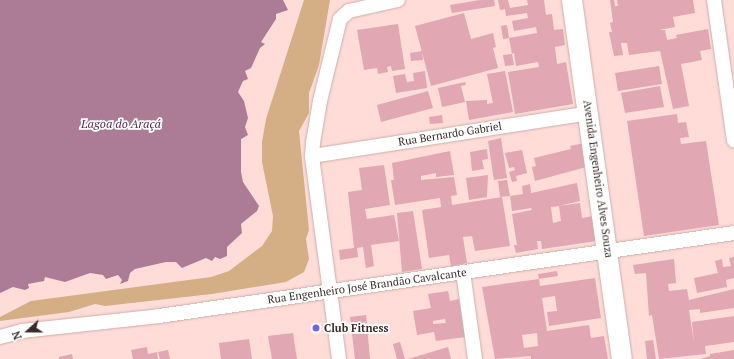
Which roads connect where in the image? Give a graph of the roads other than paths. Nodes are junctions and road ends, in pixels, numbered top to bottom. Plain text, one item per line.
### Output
1 (398, 0) edge
2 (572, 0) edge
3 (714, 0) edge
4 (589, 113) junction
5 (734, 141) edge
6 (312, 156) junction
7 (734, 233) edge
8 (607, 253) junction
9 (463, 272) junction
10 (331, 292) junction
11 (0, 337) edge
12 (339, 359) edge
13 (476, 359) edge
14 (622, 359) edge

1 - 6 street
2 - 4 main road, Avenida Engenheiro Alves Souza
3 - 5 street
4 - 6 street, Rua Bernardo Gabriel
4 - 8 main road, Avenida Engenheiro Alves Souza
6 - 10 street
7 - 8 street, Rua Engenheiro José Brandão Cavalcante
8 - 9 street, Rua Engenheiro José Brandão Cavalcante
8 - 14 main road, Avenida Engenheiro Alves Souza
9 - 10 street, Rua Engenheiro José Brandão Cavalcante
9 - 13 street
10 - 11 street, Rua Engenheiro José Brandão Cavalcante
10 - 12 street

